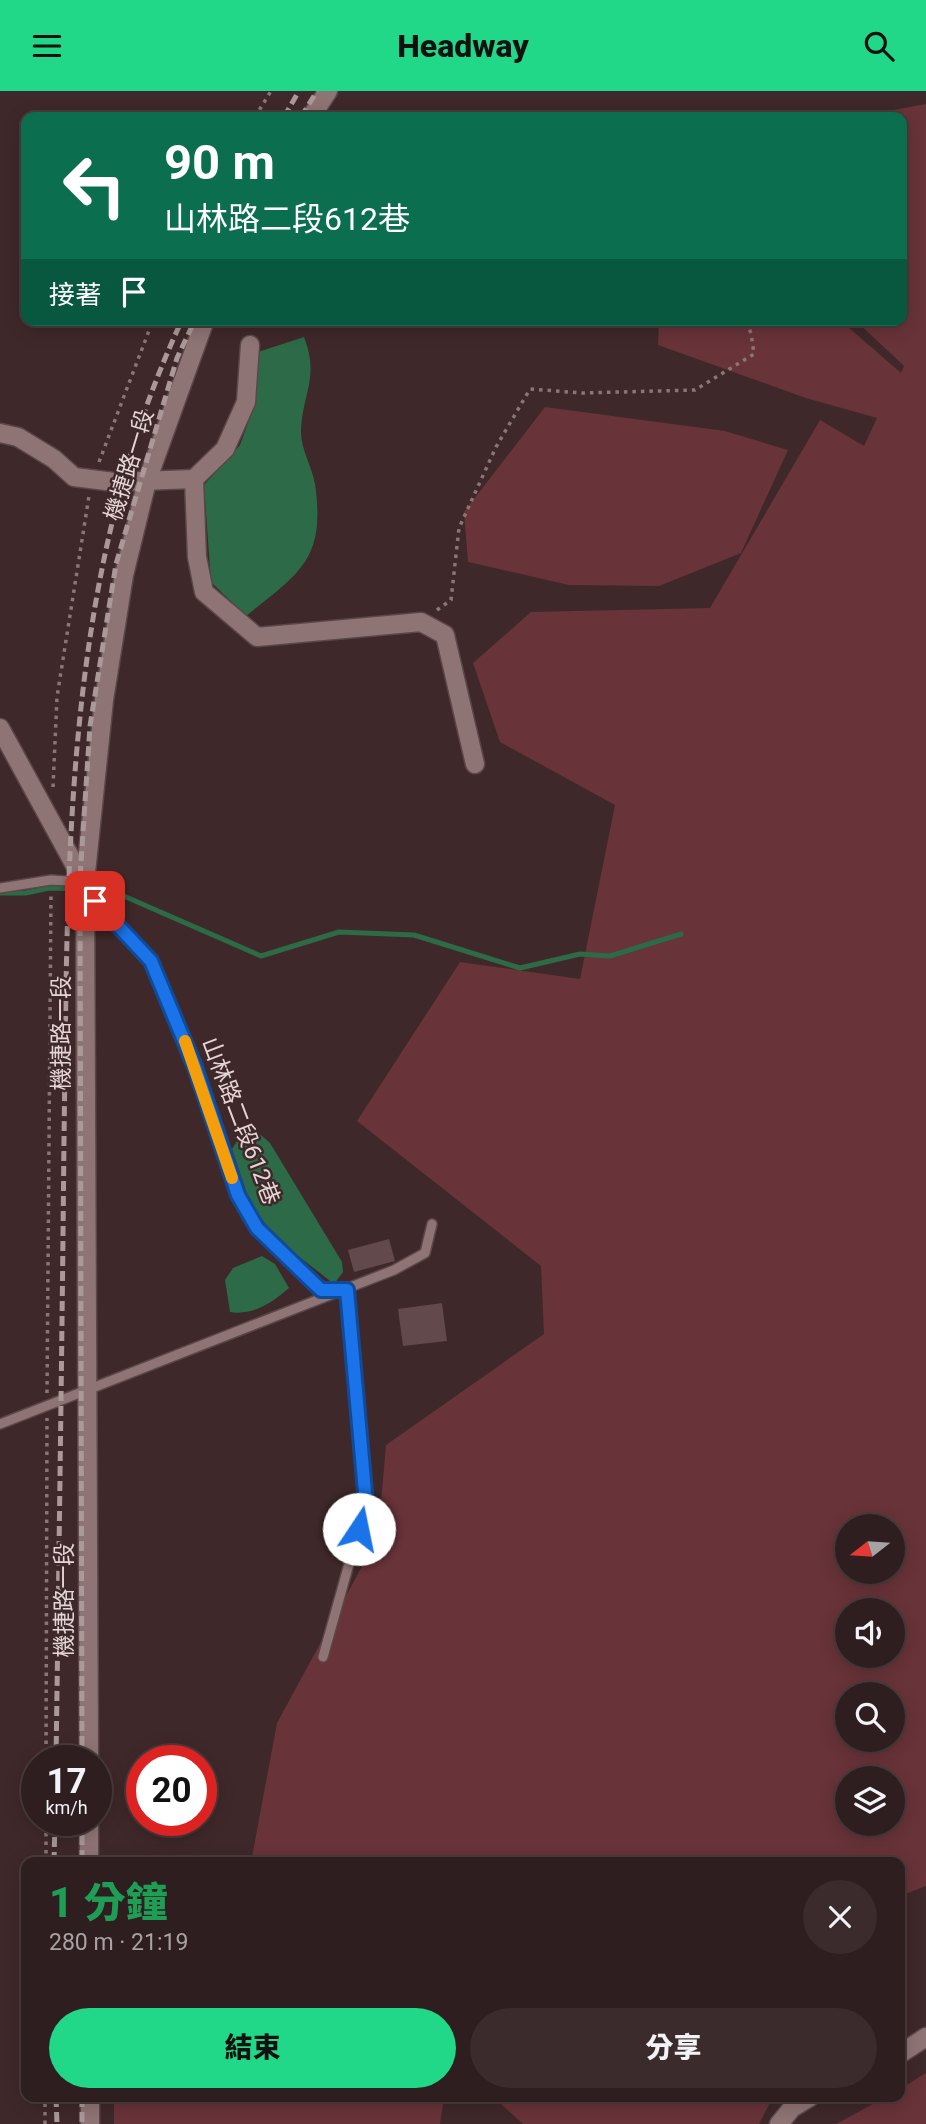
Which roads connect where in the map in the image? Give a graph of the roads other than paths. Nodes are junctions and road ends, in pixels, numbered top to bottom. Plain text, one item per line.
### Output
1 (328, 91) edge
2 (314, 112) edge
3 (203, 326) edge
4 (250, 345) dead end
5 (0, 433) edge
6 (194, 479) junction
7 (147, 481) junction
8 (0, 728) edge
9 (475, 764) dead end
10 (0, 888) edge
11 (87, 890) junction
12 (432, 1224) dead end
13 (347, 1290) junction
14 (88, 1389) junction
15 (0, 1424) edge
16 (323, 1657) dead end
17 (89, 1745) edge
18 (89, 1836) edge
19 (89, 1857) edge
20 (926, 2037) edge
21 (905, 2051) edge
22 (90, 2102) edge
23 (802, 2102) edge
24 (90, 2124) edge
25 (779, 2124) edge

1 - 2 street
3 - 7 street, 機捷路一段
4 - 6 street
5 - 7 street
6 - 7 street
6 - 9 street
7 - 11 street, 機捷路一段
8 - 11 street, 山林路二段612巷
10 - 11 lane
11 - 13 lane, 山林路二段612巷
11 - 14 street, 機捷路一段
12 - 13 lane
13 - 14 lane
13 - 16 lane
14 - 15 lane
14 - 17 street, 機捷路一段
18 - 19 street
20 - 21 street
22 - 24 street
23 - 25 street

